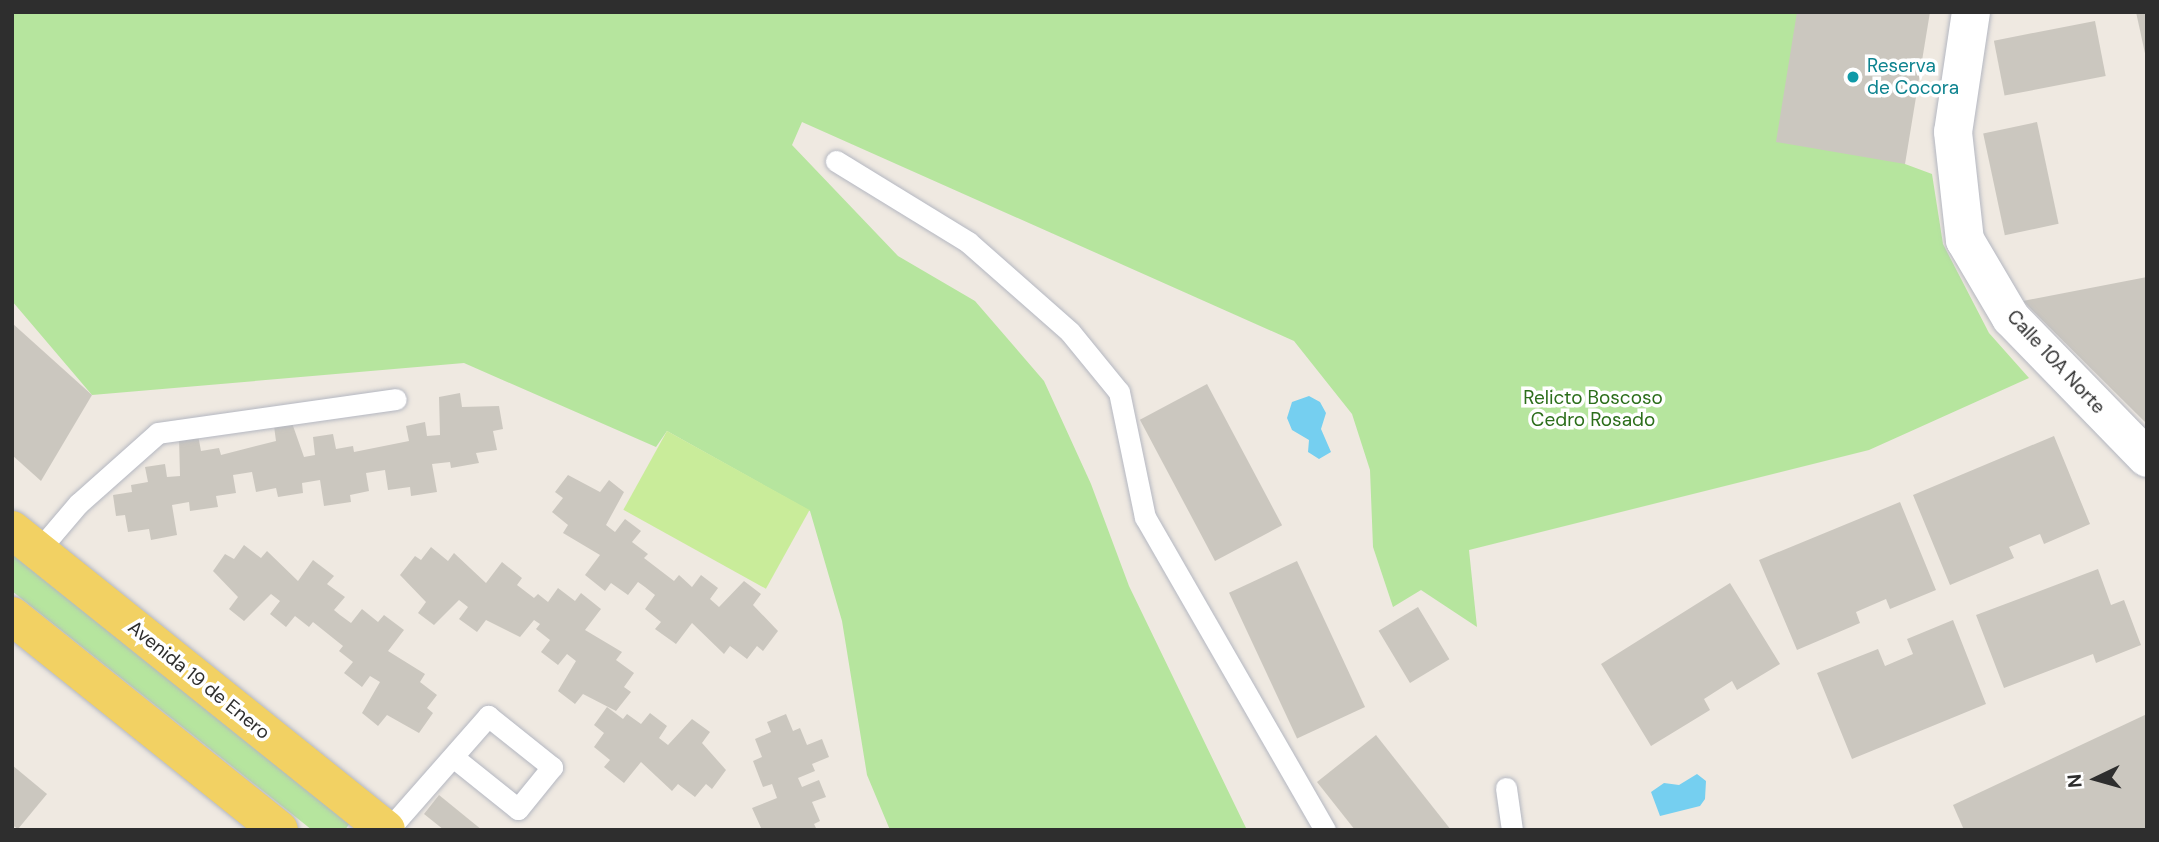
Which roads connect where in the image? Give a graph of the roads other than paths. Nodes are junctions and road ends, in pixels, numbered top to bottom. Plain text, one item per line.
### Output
1 (1971, 12) edge
2 (836, 161) dead end
3 (396, 399) dead end
4 (2147, 458) edge
5 (25, 541) edge
6 (12, 616) edge
7 (453, 757) junction
8 (1506, 788) dead end
9 (279, 830) edge
10 (387, 830) edge
11 (1325, 830) edge
12 (1512, 830) edge

1 - 4 street, Calle 10A Norte
2 - 11 lane
3 - 5 lane
5 - 10 main road, Avenida 19 de Enero
6 - 9 main road
7 - 7 lane
7 - 10 lane
8 - 12 lane

